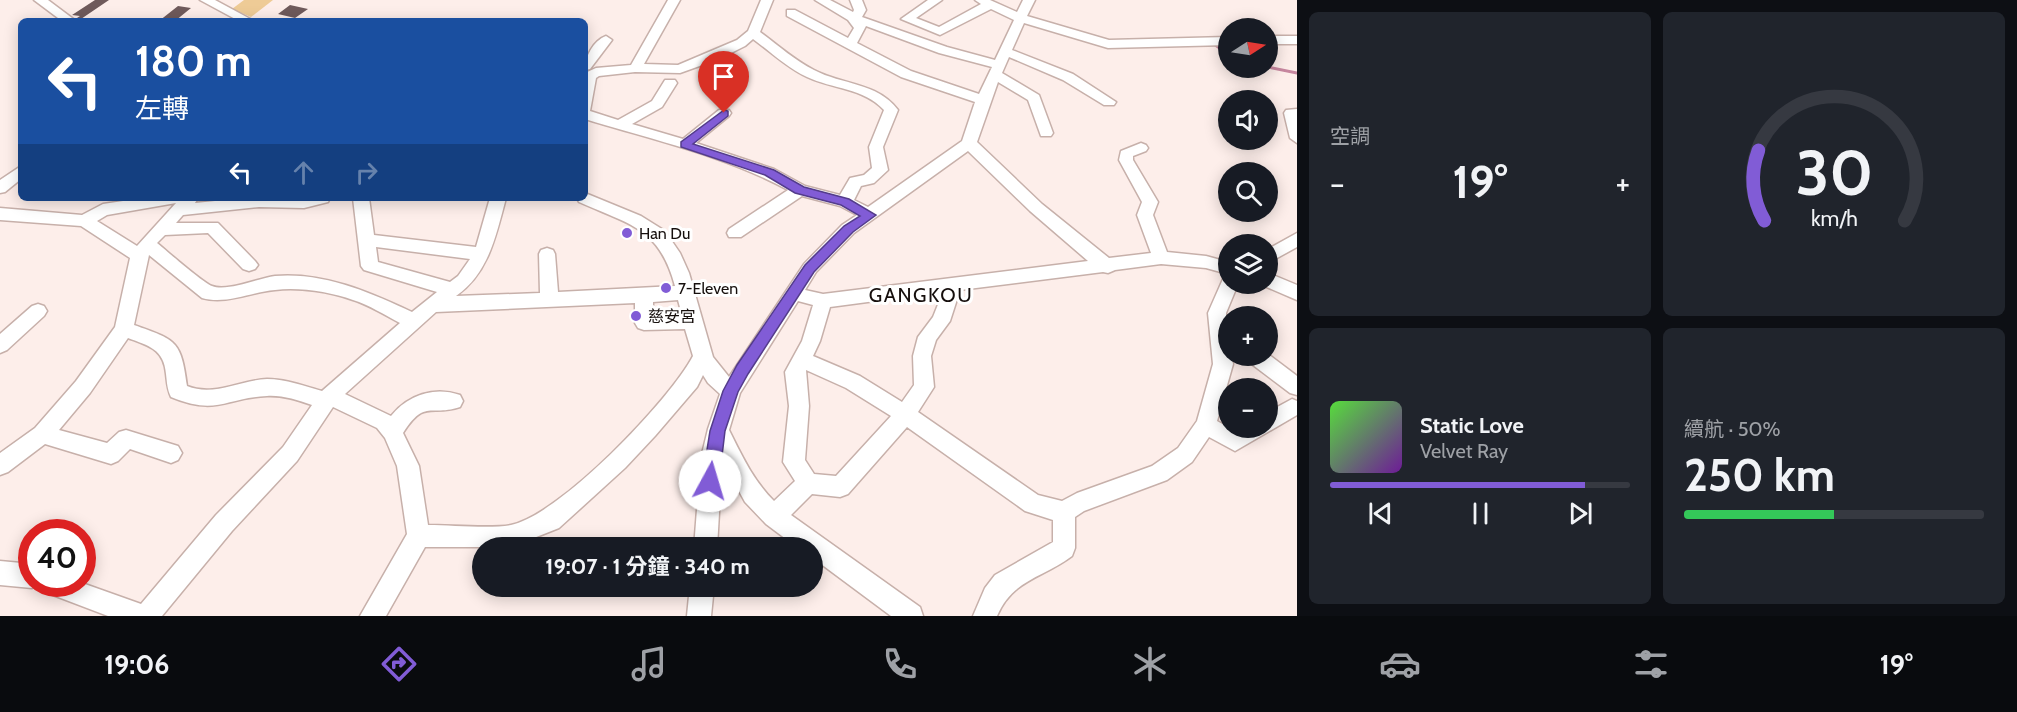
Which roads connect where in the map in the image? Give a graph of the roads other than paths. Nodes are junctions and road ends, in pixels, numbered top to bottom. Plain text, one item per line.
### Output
1 (40, 0) edge
2 (206, 0) edge
3 (674, 0) edge
4 (767, 0) edge
5 (820, 0) edge
6 (856, 0) edge
7 (936, 0) edge
8 (1029, 0) edge
9 (986, 2) edge
10 (232, 13) junction
11 (791, 13) dead end
12 (66, 18) edge
13 (226, 18) edge
14 (242, 18) edge
15 (854, 18) junction
16 (1020, 18) junction
17 (753, 33) junction
18 (606, 40) dead end
19 (1278, 40) edge
20 (1282, 40) junction
21 (1297, 40) edge
22 (1218, 41) edge
23 (849, 44) junction
24 (1297, 53) edge
25 (1001, 64) junction
26 (588, 68) edge
27 (635, 68) junction
28 (588, 70) edge
29 (670, 82) dead end
30 (983, 100) junction
31 (1109, 102) dead end
32 (724, 113) dead end
33 (1297, 113) edge
34 (588, 115) edge
35 (621, 124) junction
36 (1046, 133) dead end
37 (1297, 138) edge
38 (969, 143) junction
39 (685, 145) junction
40 (1141, 148) dead end
41 (18, 173) edge
42 (0, 188) edge
43 (800, 190) junction
44 (588, 200) edge
45 (311, 201) edge
46 (361, 201) edge
47 (497, 201) edge
48 (181, 202) edge
49 (845, 202) junction
50 (0, 214) edge
51 (870, 215) junction
52 (85, 221) junction
53 (160, 229) junction
54 (735, 233) dead end
55 (1297, 239) edge
56 (367, 240) junction
57 (143, 250) junction
58 (1278, 251) edge
59 (482, 254) junction
60 (547, 254) dead end
61 (1161, 258) junction
62 (249, 265) dead end
63 (1218, 265) edge
64 (1108, 267) junction
65 (950, 285) junction
66 (1278, 285) edge
67 (453, 290) junction
68 (686, 292) junction
69 (792, 293) junction
70 (1297, 294) edge
71 (644, 297) junction
72 (549, 298) junction
73 (823, 302) junction
74 (432, 305) junction
75 (38, 311) dead end
76 (415, 322) junction
77 (693, 322) junction
78 (124, 329) junction
79 (0, 345) edge
80 (703, 356) junction
81 (801, 360) junction
82 (1222, 366) edge
83 (1269, 366) edge
84 (1297, 387) edge
85 (731, 391) junction
86 (328, 398) junction
87 (453, 401) dead end
88 (1292, 408) dead end
89 (905, 414) junction
90 (1278, 416) edge
91 (1206, 425) junction
92 (718, 431) junction
93 (392, 432) junction
94 (1218, 432) edge
95 (42, 434) junction
96 (1228, 438) edge
97 (1242, 438) edge
98 (171, 453) dead end
99 (0, 465) edge
100 (808, 483) junction
101 (1064, 512) junction
102 (774, 516) junction
103 (419, 536) junction
104 (706, 537) edge
105 (0, 573) edge
106 (18, 575) edge
107 (89, 597) edge
108 (701, 597) edge
109 (141, 616) edge
110 (146, 616) edge
111 (372, 616) edge
112 (699, 616) edge
113 (911, 616) edge
114 (985, 616) edge

1 - 12 street
2 - 10 street
3 - 27 street
4 - 17 street
5 - 15 street
6 - 15 street
7 - 9 street
8 - 16 street
9 - 16 street
10 - 13 street
10 - 14 street
11 - 23 street
15 - 23 street
15 - 25 street
16 - 22 street
16 - 25 street
17 - 27 street
17 - 49 street
18 - 26 street
19 - 20 street
20 - 21 street
20 - 24 street
23 - 30 street
25 - 30 street
25 - 31 street
25 - 36 street
27 - 28 street
29 - 35 street
30 - 38 street
32 - 39 street
33 - 37 street
34 - 35 street
35 - 39 street
38 - 51 street
38 - 64 street
39 - 43 street
40 - 61 street
41 - 42 street
43 - 49 street
43 - 54 street
44 - 68 street
45 - 48 street
46 - 56 street
47 - 59 street
48 - 52 street
48 - 53 street
49 - 51 street
50 - 52 street
51 - 69 street
52 - 57 street
53 - 57 street
53 - 62 street
55 - 58 street
56 - 59 street
56 - 67 street
57 - 76 street
57 - 78 street
59 - 67 street
60 - 72 street
61 - 63 street
61 - 64 street
64 - 65 street
65 - 73 street
65 - 89 street
66 - 70 street
67 - 74 street
68 - 71 street
68 - 77 street
69 - 73 street
69 - 85 street
71 - 72 street
71 - 77 street
72 - 74 street
73 - 81 street
74 - 76 street
75 - 79 street
76 - 86 street
77 - 80 street
78 - 86 street
78 - 95 street
80 - 85 street
80 - 103 street
81 - 89 street
81 - 100 street
82 - 91 street
83 - 84 street
85 - 92 street
86 - 93 street
86 - 110 street
87 - 93 street
88 - 90 street
89 - 100 street
89 - 101 street
91 - 94 street
91 - 101 street
92 - 102 street
92 - 104 street
93 - 103 street
95 - 98 street
95 - 99 street
96 - 97 street
100 - 102 street
101 - 114 street
102 - 113 street
103 - 111 street
105 - 106 street
107 - 109 street
108 - 112 street

